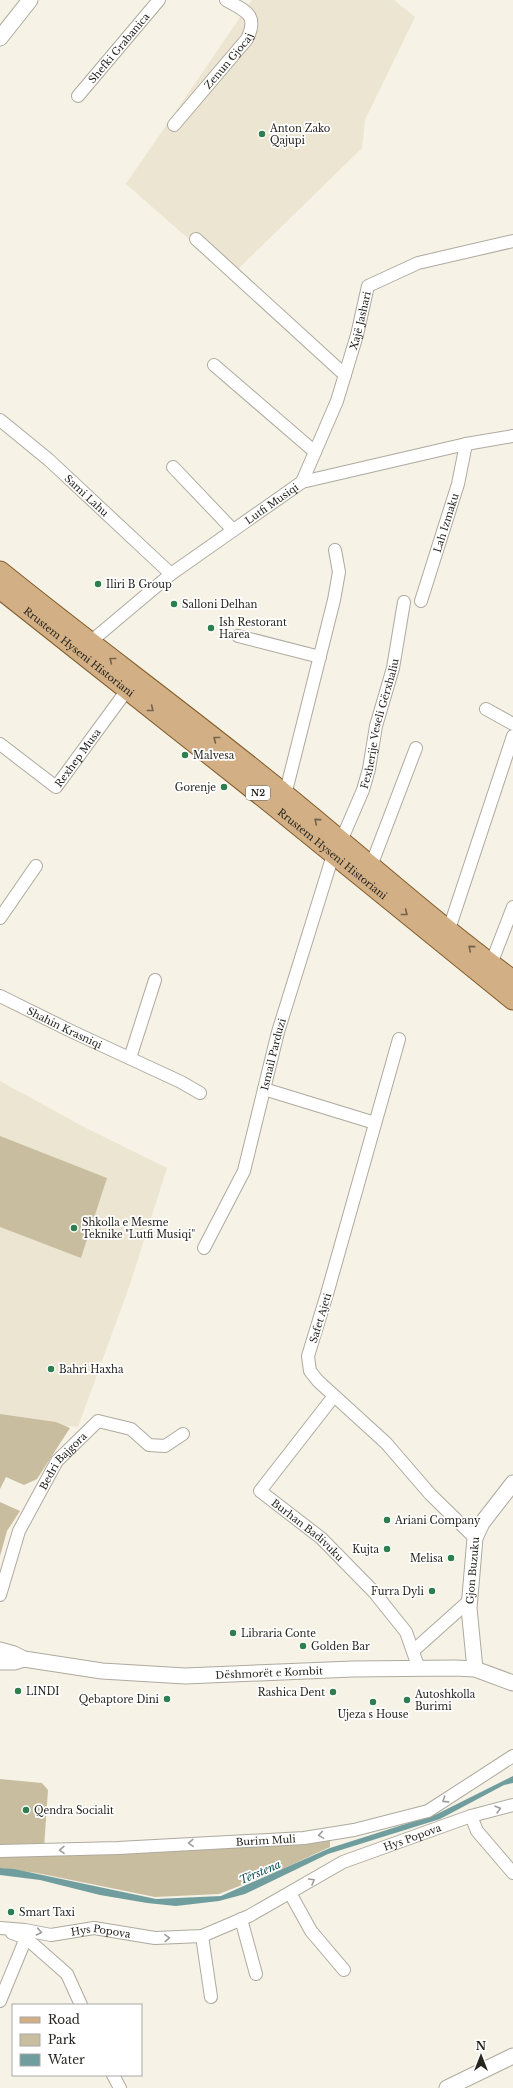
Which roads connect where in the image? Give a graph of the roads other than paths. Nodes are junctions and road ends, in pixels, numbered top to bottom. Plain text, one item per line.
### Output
1 (159, 0) edge
2 (226, 0) edge
3 (26, 1) edge
4 (0, 38) edge
5 (78, 96) dead end
6 (174, 125) dead end
7 (196, 239) dead end
8 (513, 241) edge
9 (214, 365) dead end
10 (345, 376) junction
11 (0, 420) edge
12 (513, 436) edge
13 (466, 444) junction
14 (315, 452) junction
15 (173, 467) dead end
16 (302, 482) junction
17 (233, 530) junction
18 (335, 550) dead end
19 (0, 571) edge
20 (171, 574) junction
21 (0, 589) edge
22 (421, 601) dead end
23 (404, 602) dead end
24 (238, 636) dead end
25 (90, 643) junction
26 (320, 657) junction
27 (127, 690) junction
28 (486, 709) dead end
29 (513, 724) edge
30 (513, 736) edge
31 (0, 744) edge
32 (416, 748) dead end
33 (286, 794) junction
34 (337, 848) junction
35 (36, 866) dead end
36 (371, 866) junction
37 (513, 907) edge
38 (0, 918) edge
39 (450, 929) junction
40 (491, 964) junction
41 (155, 980) dead end
42 (513, 980) edge
43 (0, 996) edge
44 (513, 1000) edge
45 (399, 1039) dead end
46 (130, 1058) junction
47 (264, 1089) junction
48 (200, 1093) dead end
49 (375, 1123) junction
50 (204, 1248) dead end
51 (334, 1396) junction
52 (183, 1434) dead end
53 (513, 1483) edge
54 (475, 1538) junction
55 (0, 1595) edge
56 (470, 1600) junction
57 (0, 1650) edge
58 (413, 1651) junction
59 (24, 1659) junction
60 (0, 1662) edge
61 (419, 1669) junction
62 (475, 1669) junction
63 (513, 1683) edge
64 (513, 1756) edge
65 (513, 1805) edge
66 (471, 1816) junction
67 (0, 1851) edge
68 (513, 1873) edge
69 (290, 1893) junction
70 (241, 1919) junction
71 (0, 1928) edge
72 (202, 1936) junction
73 (26, 1938) junction
74 (344, 1970) dead end
75 (256, 1974) dead end
76 (212, 1997) dead end
77 (0, 2001) edge
78 (81, 2004) edge
79 (513, 2056) edge
80 (114, 2076) edge
81 (120, 2088) edge
82 (447, 2088) edge

1 - 5 street, Shefki Grabanica
2 - 6 street, Zenun Gjocaj
3 - 4 street
7 - 10 street
8 - 10 street, Xajë Jashari
9 - 14 street
10 - 14 street, Xajë Jashari
11 - 20 street, Sami Lahu
12 - 13 street, Lutfi Musiqi
13 - 16 street, Lutfi Musiqi
13 - 22 street, Lah Izmaku
14 - 16 street, Xajë Jashari
15 - 17 street
16 - 17 street, Lutfi Musiqi
17 - 20 street, Lutfi Musiqi
18 - 26 street
19 - 25 main road, Rrustem Hyseni Historiani / N2
20 - 25 street, Lutfi Musiqi
21 - 27 main road, Rrustem Hyseni Historiani / N2
23 - 34 street, Fexherije Veseli Gërxhaliu
24 - 26 street
33 -> 25 main road, Rrustem Hyseni Historiani / N2
26 - 33 street
27 - 31 street, Rexhep Musa
27 -> 34 main road, Rrustem Hyseni Historiani / N2
28 - 29 street
30 - 39 street
32 - 36 street, Rrustem Hyseni Historiani
34 -> 33 main road, Rrustem Hyseni Historiani / N2
34 - 36 main road, Rrustem Hyseni Historiani / N2
34 -> 44 main road, Rrustem Hyseni Historiani / N2
34 - 47 street, Ismail Parduzi
35 - 38 street
36 - 39 main road, Rrustem Hyseni Historiani / N2
37 - 40 street
40 -> 39 main road, Rrustem Hyseni Historiani / N2
40 - 42 main road, Rrustem Hyseni Historiani / N2
41 - 46 street
43 - 46 street, Shahin Krasniqi
45 - 49 street, Safet Ajeti
46 - 48 street, Shahin Krasniqi
47 - 49 street
47 - 50 street, Ismail Parduzi
49 - 51 street, Safet Ajeti
51 - 54 street, Safet Ajeti
51 - 58 street, Burhan Badivuku
52 - 55 street, Bedri Bajgora
53 - 54 street, Gjon Buzuku
54 - 56 street, Gjon Buzuku
56 - 58 street
56 - 62 street, Gjon Buzuku
57 - 59 street, Dëshmorët e Kombit
58 - 61 street, Burhan Badivuku
59 - 60 street, Dëshmorët e Kombit
59 - 61 street, Dëshmorët e Kombit
61 - 62 street, Dëshmorët e Kombit
62 - 63 street, Dëshmorët e Kombit
64 -> 67 street, Burim Muli
66 -> 65 street, Hys Popova
66 - 68 street
69 -> 66 street, Hys Popova
69 - 70 street, Hys Popova
69 - 74 street
70 - 72 street, Hys Popova
70 - 75 street
71 -> 72 street, Hys Popova
71 - 73 street
72 - 76 street
73 - 77 street
73 - 78 street
79 - 82 street
80 - 81 street

